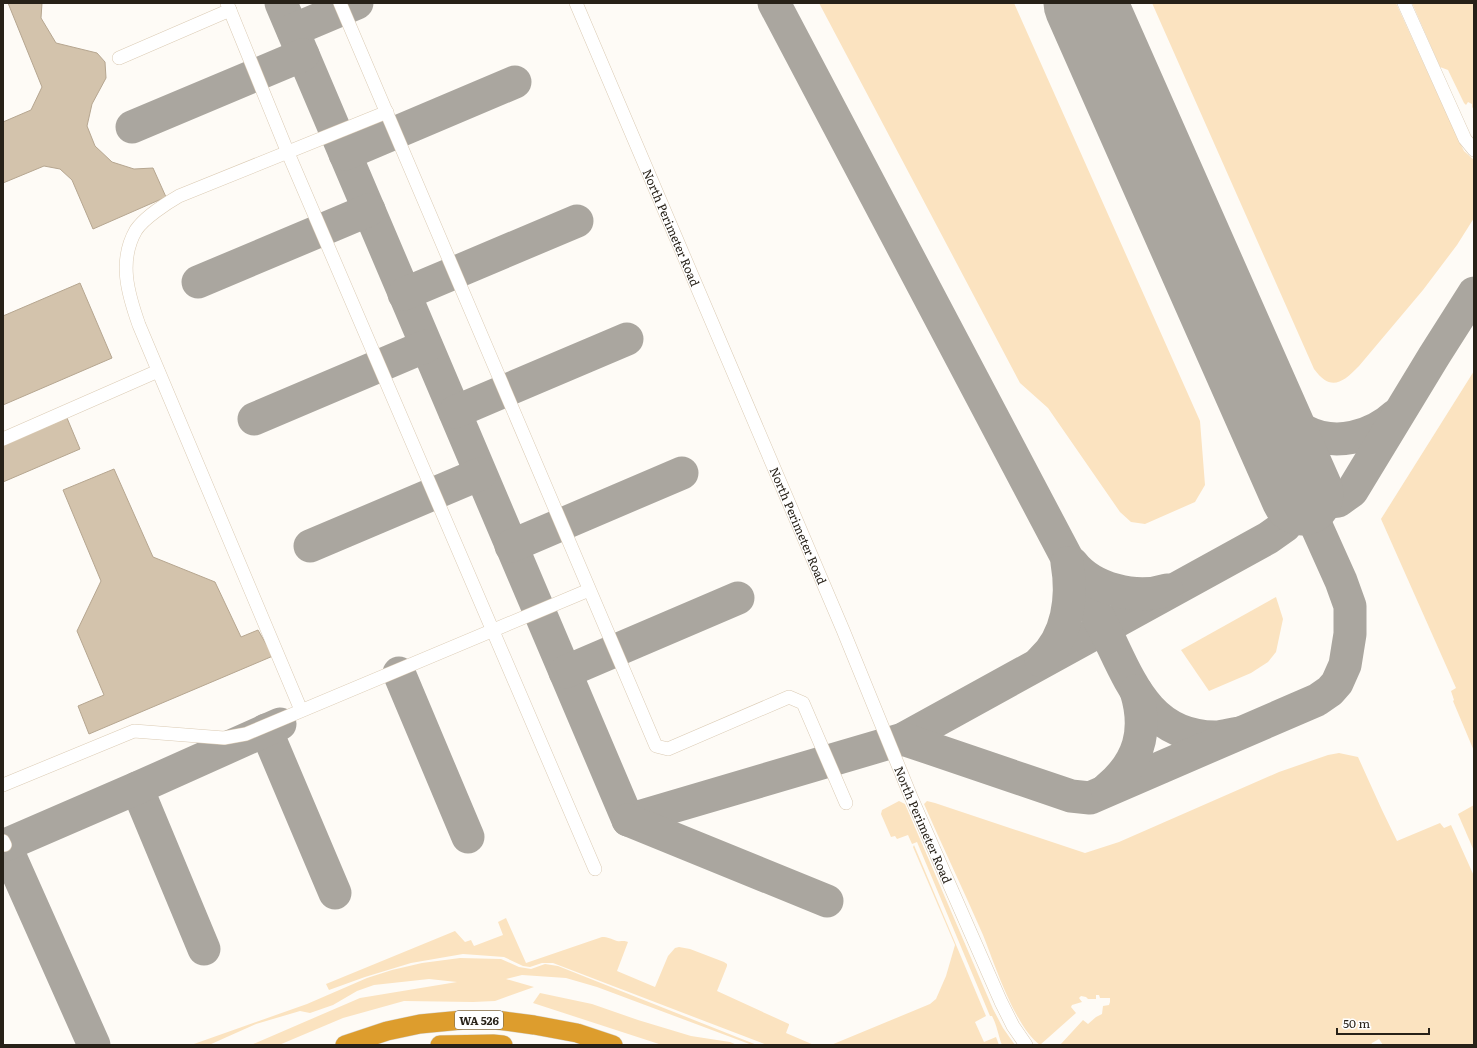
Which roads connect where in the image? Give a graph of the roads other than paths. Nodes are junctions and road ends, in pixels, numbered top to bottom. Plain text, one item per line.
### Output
1 (340, 3) edge
2 (576, 3) edge
3 (1404, 3) edge
4 (228, 7) edge
5 (119, 58) dead end
6 (387, 112) junction
7 (1474, 150) edge
8 (288, 153) junction
9 (158, 371) junction
10 (3, 438) edge
11 (589, 590) junction
12 (493, 630) junction
13 (301, 710) junction
14 (3, 785) edge
15 (846, 803) dead end
16 (595, 869) dead end
17 (345, 1045) edge
18 (440, 1045) edge
19 (503, 1045) edge
20 (613, 1045) edge
21 (1026, 1045) edge

1 - 6 street
2 - 21 street, North Perimeter Road
3 - 7 street
4 - 5 street
4 - 8 street
6 - 8 street
6 - 11 street
8 - 9 street
8 - 12 street
9 - 10 street
9 - 13 street
11 - 12 street
11 - 15 street
12 - 13 street
12 - 16 street
13 - 14 street
17 - 20 highway, WA 526
18 - 19 highway, WA 526

